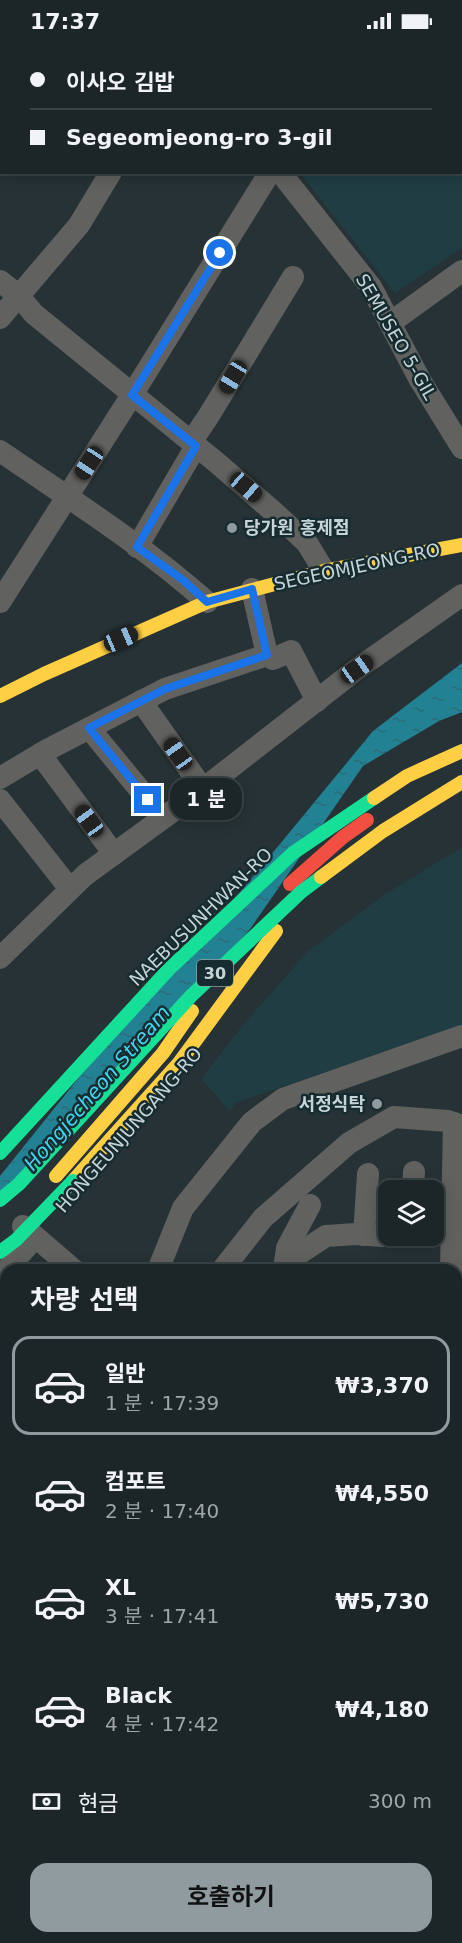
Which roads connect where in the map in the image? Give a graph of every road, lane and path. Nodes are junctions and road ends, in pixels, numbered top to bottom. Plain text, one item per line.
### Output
1 (110, 174) edge
2 (269, 174) edge
3 (282, 174) edge
4 (462, 271) edge
5 (293, 277) dead end
6 (9, 288) edge
7 (0, 318) edge
8 (390, 322) junction
9 (132, 395) junction
10 (194, 444) junction
11 (462, 448) edge
12 (0, 451) edge
13 (68, 497) junction
14 (462, 544) edge
15 (137, 547) junction
16 (324, 571) junction
17 (252, 589) junction
18 (462, 595) edge
19 (0, 602) edge
20 (207, 602) junction
21 (267, 655) junction
22 (0, 696) edge
23 (317, 700) junction
24 (141, 701) junction
25 (89, 728) junction
26 (462, 751) edge
27 (40, 754) junction
28 (462, 761) edge
29 (0, 778) edge
30 (462, 782) edge
31 (419, 786) dead end
32 (204, 789) junction
33 (462, 790) edge
34 (0, 800) edge
35 (381, 811) dead end
36 (163, 818) junction
37 (114, 854) junction
38 (70, 889) junction
39 (276, 931) junction
40 (0, 958) edge
41 (462, 1036) edge
42 (458, 1125) edge
43 (0, 1153) edge
44 (368, 1174) dead end
45 (46, 1187) dead end
46 (0, 1200) edge
47 (310, 1205) dead end
48 (19, 1216) joint
49 (364, 1235) junction
50 (378, 1236) edge
51 (36, 1238) junction
52 (0, 1242) edge
53 (0, 1252) edge
54 (12, 1264) edge
55 (67, 1264) edge
56 (160, 1264) edge
57 (227, 1264) edge
58 (285, 1264) edge
59 (290, 1264) edge
60 (451, 1264) edge

1 - 6 street
2 - 9 street
3 - 8 street, SEMUSEO 5-GIL
4 - 8 street
5 - 10 street
6 - 7 street
6 - 9 street
8 - 11 street, SEMUSEO 5-GIL
9 - 10 street
9 - 13 street
10 - 15 street
10 - 16 street
12 - 13 street
13 - 15 street
13 - 19 street
14 - 16 main road, SEGEOMJEONG-RO
15 - 20 street
16 - 17 main road, SEGEOMJEONG-RO
17 - 20 main road, SEGEOMJEONG-RO
17 - 21 street, SEGEOMJEONG-RO
18 - 23 street
20 - 22 main road, SEGEOMJEONG-RO
21 - 23 street
21 - 24 street
23 - 32 street
24 - 25 street
24 - 32 street
25 - 27 street
25 - 36 street
26 - 43 main road, NAEBUSUNHWAN-RO / 30
27 - 29 street
27 - 37 street
28 - 31 main road
30 - 46 main road, 30, bridge
32 - 36 street
33 - 39 main road, HONGEUNJUNGANG-RO
34 - 38 street
35 - 45 main road, HONGEUNJUNGANG-RO
36 - 37 street
37 - 38 street
38 - 40 street
39 - 51 street, HONGEUNJUNGANG-RO
39 - 53 main road, bridge
41 - 56 street
42 - 57 street
42 - 60 street
44 - 49 street
47 - 58 street
48 - 51 street
48 - 52 main road
49 - 50 street
49 - 59 street
51 - 54 street, HONGEUNJUNGANG-RO
51 - 55 street

